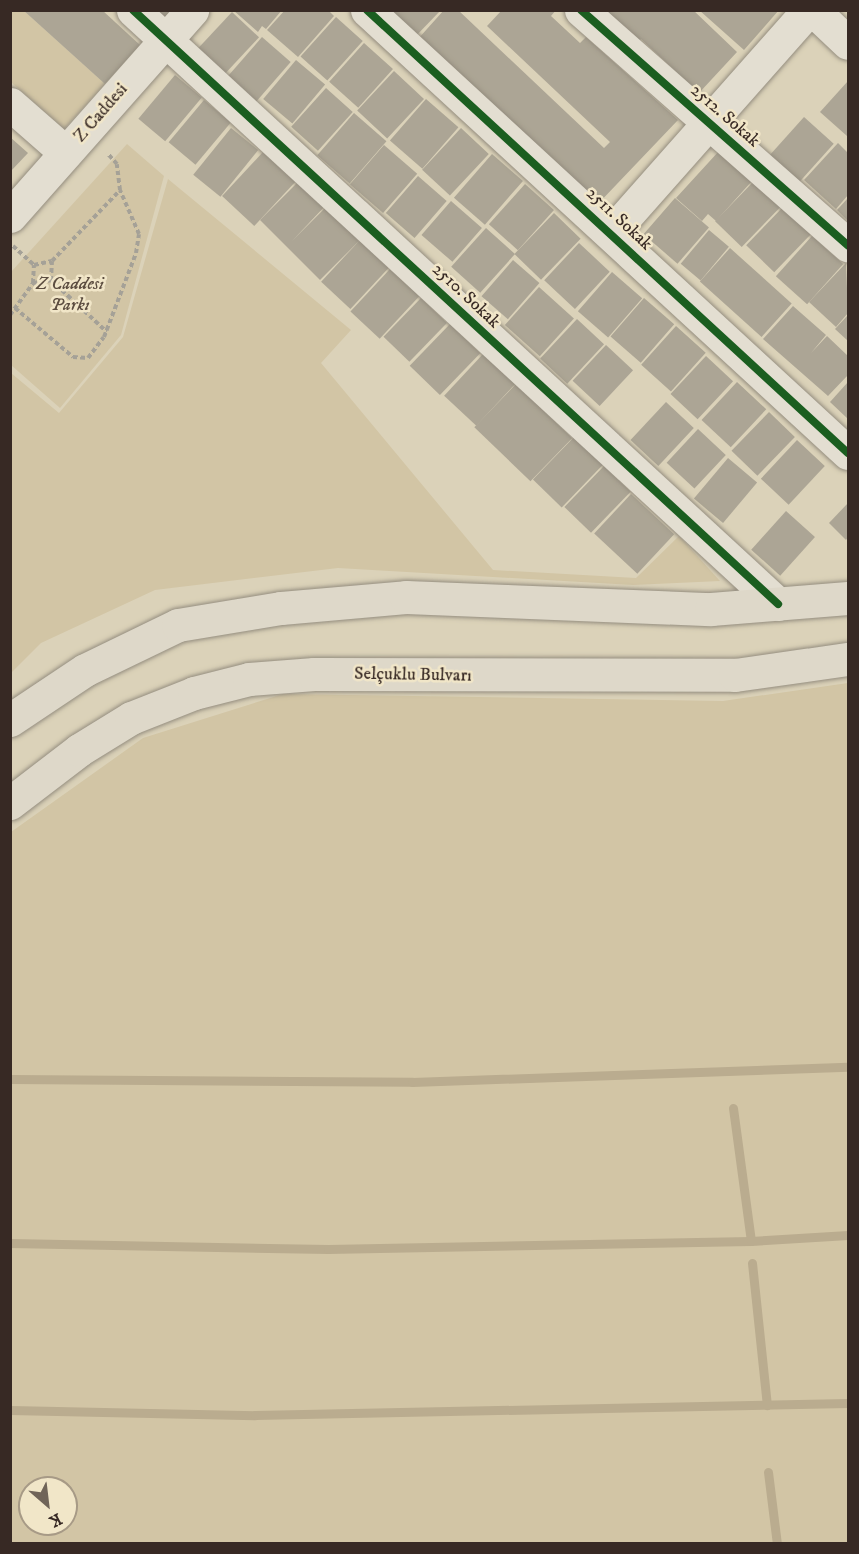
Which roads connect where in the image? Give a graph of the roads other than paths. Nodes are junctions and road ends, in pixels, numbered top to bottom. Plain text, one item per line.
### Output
1 (133, 10) edge
2 (192, 10) edge
3 (367, 10) edge
4 (581, 10) edge
5 (810, 10) edge
6 (166, 40) junction
7 (849, 44) edge
8 (10, 104) edge
9 (712, 123) junction
10 (66, 153) junction
11 (10, 216) edge
12 (611, 232) junction
13 (849, 245) edge
14 (849, 453) edge
15 (849, 598) edge
16 (778, 604) junction
17 (849, 659) edge
18 (10, 720) edge
19 (10, 803) edge

1 - 6 street, 2510. Sokak
2 - 6 street, Z Caddesi
3 - 12 street, 2511. Sokak
4 - 9 street, 2512. Sokak
5 - 7 street
5 - 9 street
6 - 10 street, Z Caddesi
6 - 16 street, 2510. Sokak
8 - 10 street
9 - 12 street
9 - 13 street, 2512. Sokak
10 - 11 street, Z Caddesi
12 - 14 street, 2511. Sokak
15 - 16 main road
16 - 18 main road
17 - 19 main road, Selçuklu Bulvarı

